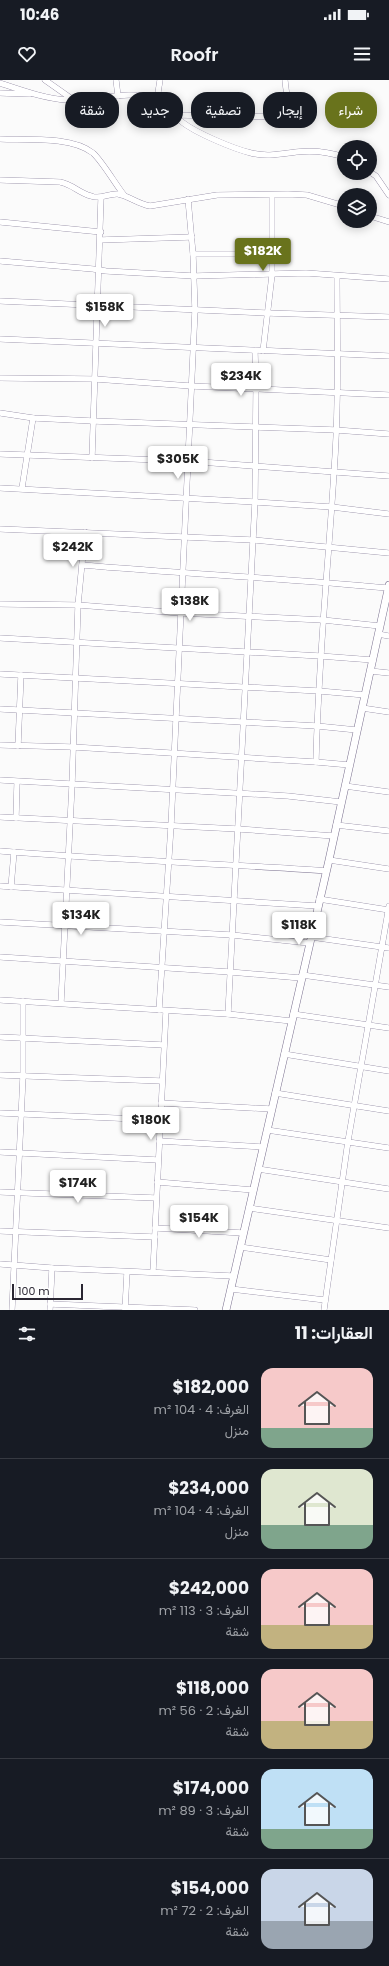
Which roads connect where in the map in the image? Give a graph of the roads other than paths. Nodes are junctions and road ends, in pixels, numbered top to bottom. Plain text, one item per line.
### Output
1 (45, 80) edge
2 (116, 80) edge
3 (160, 80) edge
4 (285, 80) edge
5 (0, 83) edge
6 (118, 92) edge
7 (158, 92) edge
8 (0, 93) edge
9 (40, 94) junction
10 (65, 94) edge
11 (65, 99) edge
12 (183, 115) edge
13 (183, 122) edge
14 (0, 139) edge
15 (337, 155) edge
16 (377, 177) edge
17 (0, 180) edge
18 (272, 194) junction
19 (389, 195) edge
20 (125, 196) junction
21 (101, 198) junction
22 (188, 200) junction
23 (337, 204) edge
24 (377, 218) edge
25 (0, 222) edge
26 (389, 222) edge
27 (101, 232) junction
28 (192, 237) junction
29 (100, 240) junction
30 (193, 254) junction
31 (272, 254) junction
32 (0, 261) edge
33 (100, 270) junction
34 (272, 275) junction
35 (194, 276) junction
36 (337, 276) junction
37 (389, 279) edge
38 (0, 301) edge
39 (98, 306) junction
40 (195, 310) junction
41 (267, 313) junction
42 (337, 315) junction
43 (389, 317) edge
44 (0, 339) edge
45 (96, 344) junction
46 (193, 348) junction
47 (255, 351) junction
48 (263, 351) junction
49 (336, 355) junction
50 (389, 356) edge
51 (0, 378) edge
52 (95, 379) junction
53 (191, 386) junction
54 (256, 389) junction
55 (338, 392) junction
56 (389, 395) edge
57 (0, 413) edge
58 (33, 418) junction
59 (94, 421) junction
60 (189, 425) junction
61 (255, 427) junction
62 (336, 430) junction
63 (389, 434) edge
64 (0, 454) edge
65 (28, 456) junction
66 (92, 458) junction
67 (187, 461) junction
68 (255, 465) junction
69 (334, 471) junction
70 (389, 476) edge
71 (0, 488) edge
72 (22, 488) junction
73 (186, 498) junction
74 (255, 502) junction
75 (332, 507) junction
76 (389, 514) edge
77 (0, 529) edge
78 (85, 532) junction
79 (184, 536) junction
80 (253, 540) junction
81 (327, 546) junction
82 (389, 553) edge
83 (82, 566) junction
84 (182, 574) junction
85 (251, 577) junction
86 (325, 582) junction
87 (388, 591) edge
88 (0, 604) edge
89 (78, 605) junction
90 (180, 613) junction
91 (249, 616) junction
92 (323, 620) junction
93 (380, 626) junction
94 (378, 634) junction
95 (389, 636) edge
96 (0, 638) edge
97 (77, 643) junction
98 (179, 648) junction
99 (246, 652) junction
100 (320, 656) junction
101 (373, 660) junction
102 (370, 671) junction
103 (389, 673) edge
104 (0, 674) edge
105 (21, 675) junction
106 (76, 678) junction
107 (177, 684) junction
108 (245, 688) junction
109 (318, 691) junction
110 (365, 695) junction
111 (362, 708) junction
112 (0, 709) edge
113 (20, 710) junction
114 (389, 712) edge
115 (74, 713) junction
116 (175, 719) junction
117 (243, 722) junction
118 (317, 726) junction
119 (357, 730) junction
120 (0, 745) edge
121 (18, 746) junction
122 (73, 747) junction
123 (174, 754) junction
124 (241, 758) junction
125 (316, 762) junction
126 (350, 765) junction
127 (0, 780) edge
128 (17, 783) junction
129 (72, 785) junction
130 (345, 786) junction
131 (172, 791) junction
132 (389, 792) edge
133 (239, 794) junction
134 (341, 802) junction
135 (0, 817) edge
136 (16, 818) junction
137 (70, 820) junction
138 (336, 824) junction
139 (171, 826) junction
140 (238, 829) junction
141 (389, 831) edge
142 (334, 836) junction
143 (0, 851) edge
144 (14, 852) junction
145 (68, 856) junction
146 (329, 860) junction
147 (169, 861) junction
148 (236, 864) junction
149 (389, 870) edge
150 (326, 872) junction
151 (0, 886) edge
152 (11, 887) junction
153 (66, 891) junction
154 (166, 897) junction
155 (234, 900) junction
156 (318, 902) junction
157 (389, 908) edge
158 (0, 922) edge
159 (65, 926) junction
160 (164, 932) junction
161 (232, 935) junction
162 (310, 940) junction
163 (382, 947) junction
164 (389, 948) edge
165 (0, 957) edge
166 (63, 960) junction
167 (162, 968) junction
168 (230, 972) junction
169 (302, 976) junction
170 (376, 985) junction
171 (389, 988) edge
172 (0, 1000) edge
173 (23, 1001) junction
174 (61, 1003) junction
175 (159, 1010) junction
176 (166, 1011) junction
177 (228, 1014) junction
178 (293, 1014) junction
179 (291, 1022) junction
180 (369, 1025) junction
181 (389, 1028) edge
182 (0, 1037) edge
183 (23, 1039) junction
184 (164, 1045) junction
185 (284, 1054) junction
186 (362, 1066) junction
187 (389, 1071) edge
188 (0, 1075) edge
189 (23, 1076) junction
190 (162, 1082) junction
191 (275, 1093) junction
192 (161, 1103) junction
193 (355, 1105) junction
194 (271, 1109) junction
195 (389, 1111) edge
196 (0, 1113) edge
197 (21, 1114) junction
198 (160, 1120) junction
199 (267, 1130) junction
200 (159, 1141) junction
201 (348, 1141) junction
202 (263, 1147) junction
203 (389, 1148) edge
204 (0, 1152) edge
205 (19, 1153) junction
206 (158, 1160) junction
207 (258, 1169) junction
208 (157, 1182) junction
209 (342, 1182) junction
210 (389, 1189) edge
211 (253, 1190) junction
212 (0, 1192) edge
213 (18, 1193) junction
214 (156, 1198) junction
215 (249, 1208) junction
216 (337, 1221) junction
217 (155, 1228) junction
218 (389, 1228) edge
219 (0, 1231) edge
220 (16, 1232) junction
221 (243, 1233) junction
222 (154, 1237) junction
223 (240, 1247) junction
224 (331, 1260) junction
225 (0, 1264) edge
226 (15, 1265) junction
227 (52, 1268) junction
228 (127, 1272) junction
229 (153, 1272) junction
230 (234, 1276) junction
231 (230, 1289) junction
232 (325, 1300) junction
233 (50, 1307) edge
234 (125, 1309) edge
235 (12, 1310) edge
236 (195, 1310) edge
237 (226, 1310) edge
238 (324, 1310) edge

1 - 10 street
2 - 6 street
3 - 7 street
4 - 12 street
5 - 9 street
8 - 9 street
9 - 11 street
13 - 15 street
14 - 20 street
16 - 19 street
17 - 21 street
18 - 22 street
18 - 23 street
18 - 31 street
20 - 21 street
20 - 22 street
21 - 27 street
22 - 28 street
24 - 26 street
25 - 27 street
27 - 29 street
28 - 29 street
28 - 30 street
29 - 33 street
30 - 31 street
30 - 35 street
31 - 34 street
32 - 33 street
33 - 35 street
33 - 39 street
34 - 35 street
34 - 36 street
34 - 41 street
35 - 40 street
36 - 37 street
36 - 42 street
38 - 39 street
39 - 40 street
39 - 45 street
40 - 41 street
40 - 46 street
41 - 42 street
41 - 48 street
42 - 43 street
42 - 49 street
44 - 45 street
45 - 46 street
45 - 52 street
46 - 47 street
46 - 53 street
47 - 48 street
47 - 54 street
48 - 49 street
49 - 50 street
49 - 55 street
51 - 52 street
52 - 53 street
52 - 59 street
53 - 54 street
53 - 60 street
54 - 55 street
54 - 61 street
55 - 56 street
55 - 62 street
57 - 58 street
58 - 59 street
58 - 65 street
59 - 60 street
59 - 66 street
60 - 61 street
60 - 67 street
61 - 62 street
61 - 68 street
62 - 63 street
62 - 69 street
64 - 65 street
65 - 66 street
65 - 72 street
66 - 67 street
67 - 68 street
67 - 73 street
68 - 69 street
68 - 74 street
69 - 70 street
69 - 75 street
71 - 72 street
72 - 73 street
73 - 74 street
73 - 79 street
74 - 75 street
74 - 80 street
75 - 76 street
75 - 81 street
77 - 78 street
78 - 79 street
78 - 83 street
79 - 80 street
79 - 84 street
80 - 81 street
80 - 85 street
81 - 82 street
81 - 86 street
83 - 84 street
83 - 89 street
84 - 85 street
84 - 90 street
85 - 86 street
85 - 91 street
86 - 87 street
86 - 92 street
87 - 93 street
88 - 89 street
89 - 90 street
89 - 97 street
90 - 91 street
90 - 98 street
91 - 92 street
91 - 99 street
92 - 93 street
92 - 100 street
93 - 94 street
94 - 95 street
94 - 101 street
96 - 97 street
97 - 98 street
97 - 106 street
98 - 99 street
98 - 107 street
99 - 100 street
99 - 108 street
100 - 101 street
100 - 109 street
101 - 102 street
102 - 103 street
102 - 110 street
104 - 105 street
105 - 106 street
105 - 113 street
106 - 107 street
106 - 115 street
107 - 108 street
107 - 116 street
108 - 109 street
108 - 117 street
109 - 110 street
109 - 118 street
110 - 111 street
111 - 114 street
111 - 119 street
112 - 113 street
113 - 115 street
113 - 121 street
115 - 116 street
115 - 122 street
116 - 117 street
116 - 123 street
117 - 118 street
117 - 124 street
118 - 119 street
118 - 125 street
119 - 126 street
120 - 121 street
121 - 122 street
122 - 123 street
122 - 129 street
123 - 124 street
123 - 131 street
124 - 125 street
124 - 133 street
125 - 126 street
126 - 130 street
127 - 128 street
128 - 129 street
128 - 136 street
129 - 131 street
129 - 137 street
130 - 132 street
130 - 134 street
131 - 133 street
131 - 139 street
133 - 134 street
133 - 140 street
134 - 138 street
135 - 136 street
136 - 137 street
137 - 139 street
137 - 145 street
138 - 141 street
138 - 142 street
139 - 140 street
139 - 147 street
140 - 142 street
140 - 148 street
142 - 146 street
143 - 144 street
144 - 145 street
144 - 152 street
145 - 147 street
145 - 153 street
146 - 149 street
146 - 150 street
147 - 148 street
147 - 154 street
148 - 150 street
148 - 155 street
150 - 156 street
151 - 152 street
152 - 153 street
153 - 154 street
153 - 159 street
154 - 155 street
154 - 160 street
155 - 156 street
155 - 161 street
156 - 157 street
156 - 162 street
157 - 163 street
158 - 159 street
159 - 160 street
159 - 166 street
160 - 161 street
160 - 167 street
161 - 162 street
161 - 168 street
162 - 163 street
162 - 169 street
163 - 164 street
163 - 170 street
165 - 166 street
166 - 167 street
166 - 174 street
167 - 168 street
167 - 175 street
168 - 169 street
168 - 177 street
169 - 170 street
169 - 178 street
170 - 171 street
170 - 180 street
172 - 173 street
173 - 174 street
173 - 183 street
174 - 175 street
175 - 176 street
176 - 177 street
176 - 184 street
177 - 179 street
178 - 179 street
178 - 180 street
179 - 185 street
180 - 181 street
180 - 186 street
182 - 183 street
183 - 184 street
183 - 189 street
184 - 190 street
185 - 186 street
185 - 191 street
186 - 187 street
186 - 193 street
188 - 189 street
189 - 190 street
189 - 197 street
190 - 192 street
191 - 193 street
191 - 194 street
192 - 194 street
192 - 198 street
193 - 195 street
193 - 201 street
194 - 199 street
196 - 197 street
197 - 198 street
197 - 205 street
198 - 200 street
199 - 201 street
199 - 202 street
200 - 202 street
200 - 206 street
201 - 203 street
201 - 209 street
202 - 207 street
204 - 205 street
205 - 206 street
205 - 213 street
206 - 208 street
207 - 209 street
207 - 211 street
208 - 211 street
208 - 214 street
209 - 210 street
209 - 216 street
211 - 215 street
212 - 213 street
213 - 214 street
213 - 220 street
214 - 217 street
215 - 216 street
215 - 221 street
216 - 218 street
216 - 224 street
217 - 221 street
217 - 222 street
219 - 220 street
220 - 222 street
220 - 226 street
221 - 223 street
222 - 229 street
223 - 224 street
223 - 230 street
224 - 232 street
225 - 226 street
226 - 227 street
226 - 235 street
227 - 228 street
227 - 233 street
228 - 229 street
228 - 234 street
229 - 230 street
230 - 231 street
231 - 232 street
231 - 237 street
232 - 238 street
233 - 234 street
234 - 236 street

